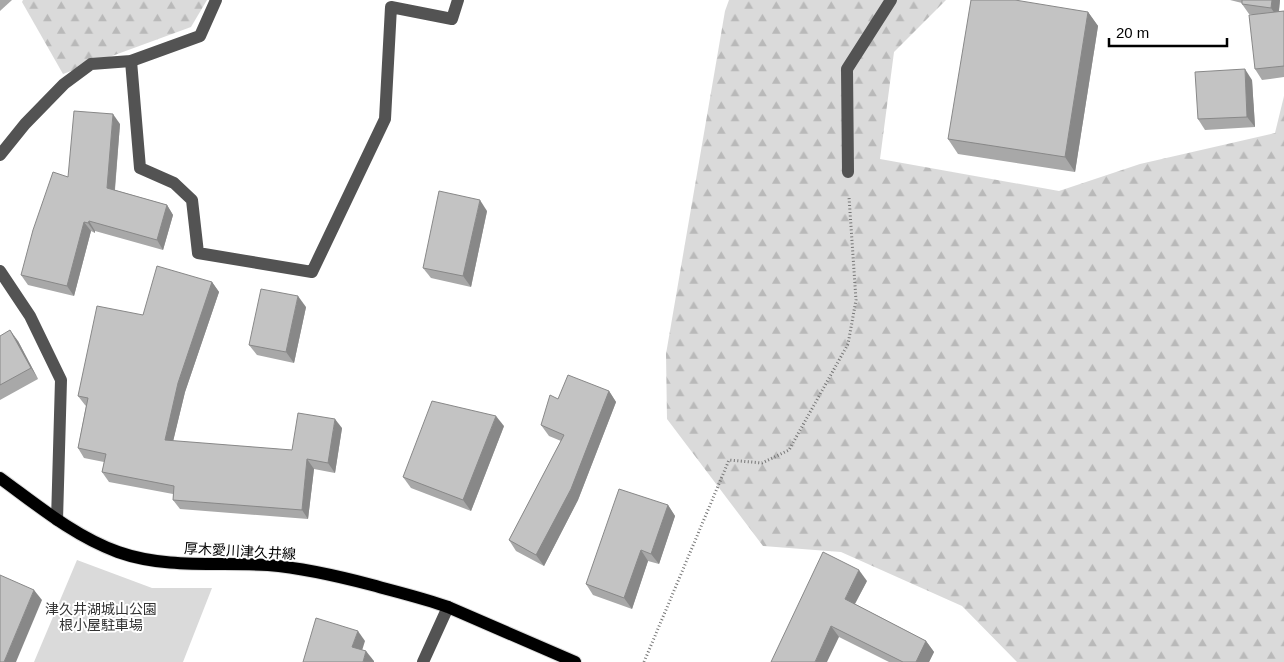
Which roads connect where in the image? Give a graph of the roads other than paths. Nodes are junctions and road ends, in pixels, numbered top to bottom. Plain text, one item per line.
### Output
1 (216, 0) edge
2 (458, 0) edge
3 (891, 0) edge
4 (131, 61) junction
5 (0, 155) edge
6 (848, 172) road end
7 (0, 271) edge
8 (0, 478) edge
9 (57, 520) junction
10 (448, 607) junction
11 (423, 662) edge
12 (575, 662) edge

1 - 4 street
2 - 4 street
3 - 6 street
4 - 5 street
7 - 9 street
8 - 9 main road, 厚木愛川津久井線
9 - 10 main road, 厚木愛川津久井線
10 - 11 street
10 - 12 main road, 厚木愛川津久井線

